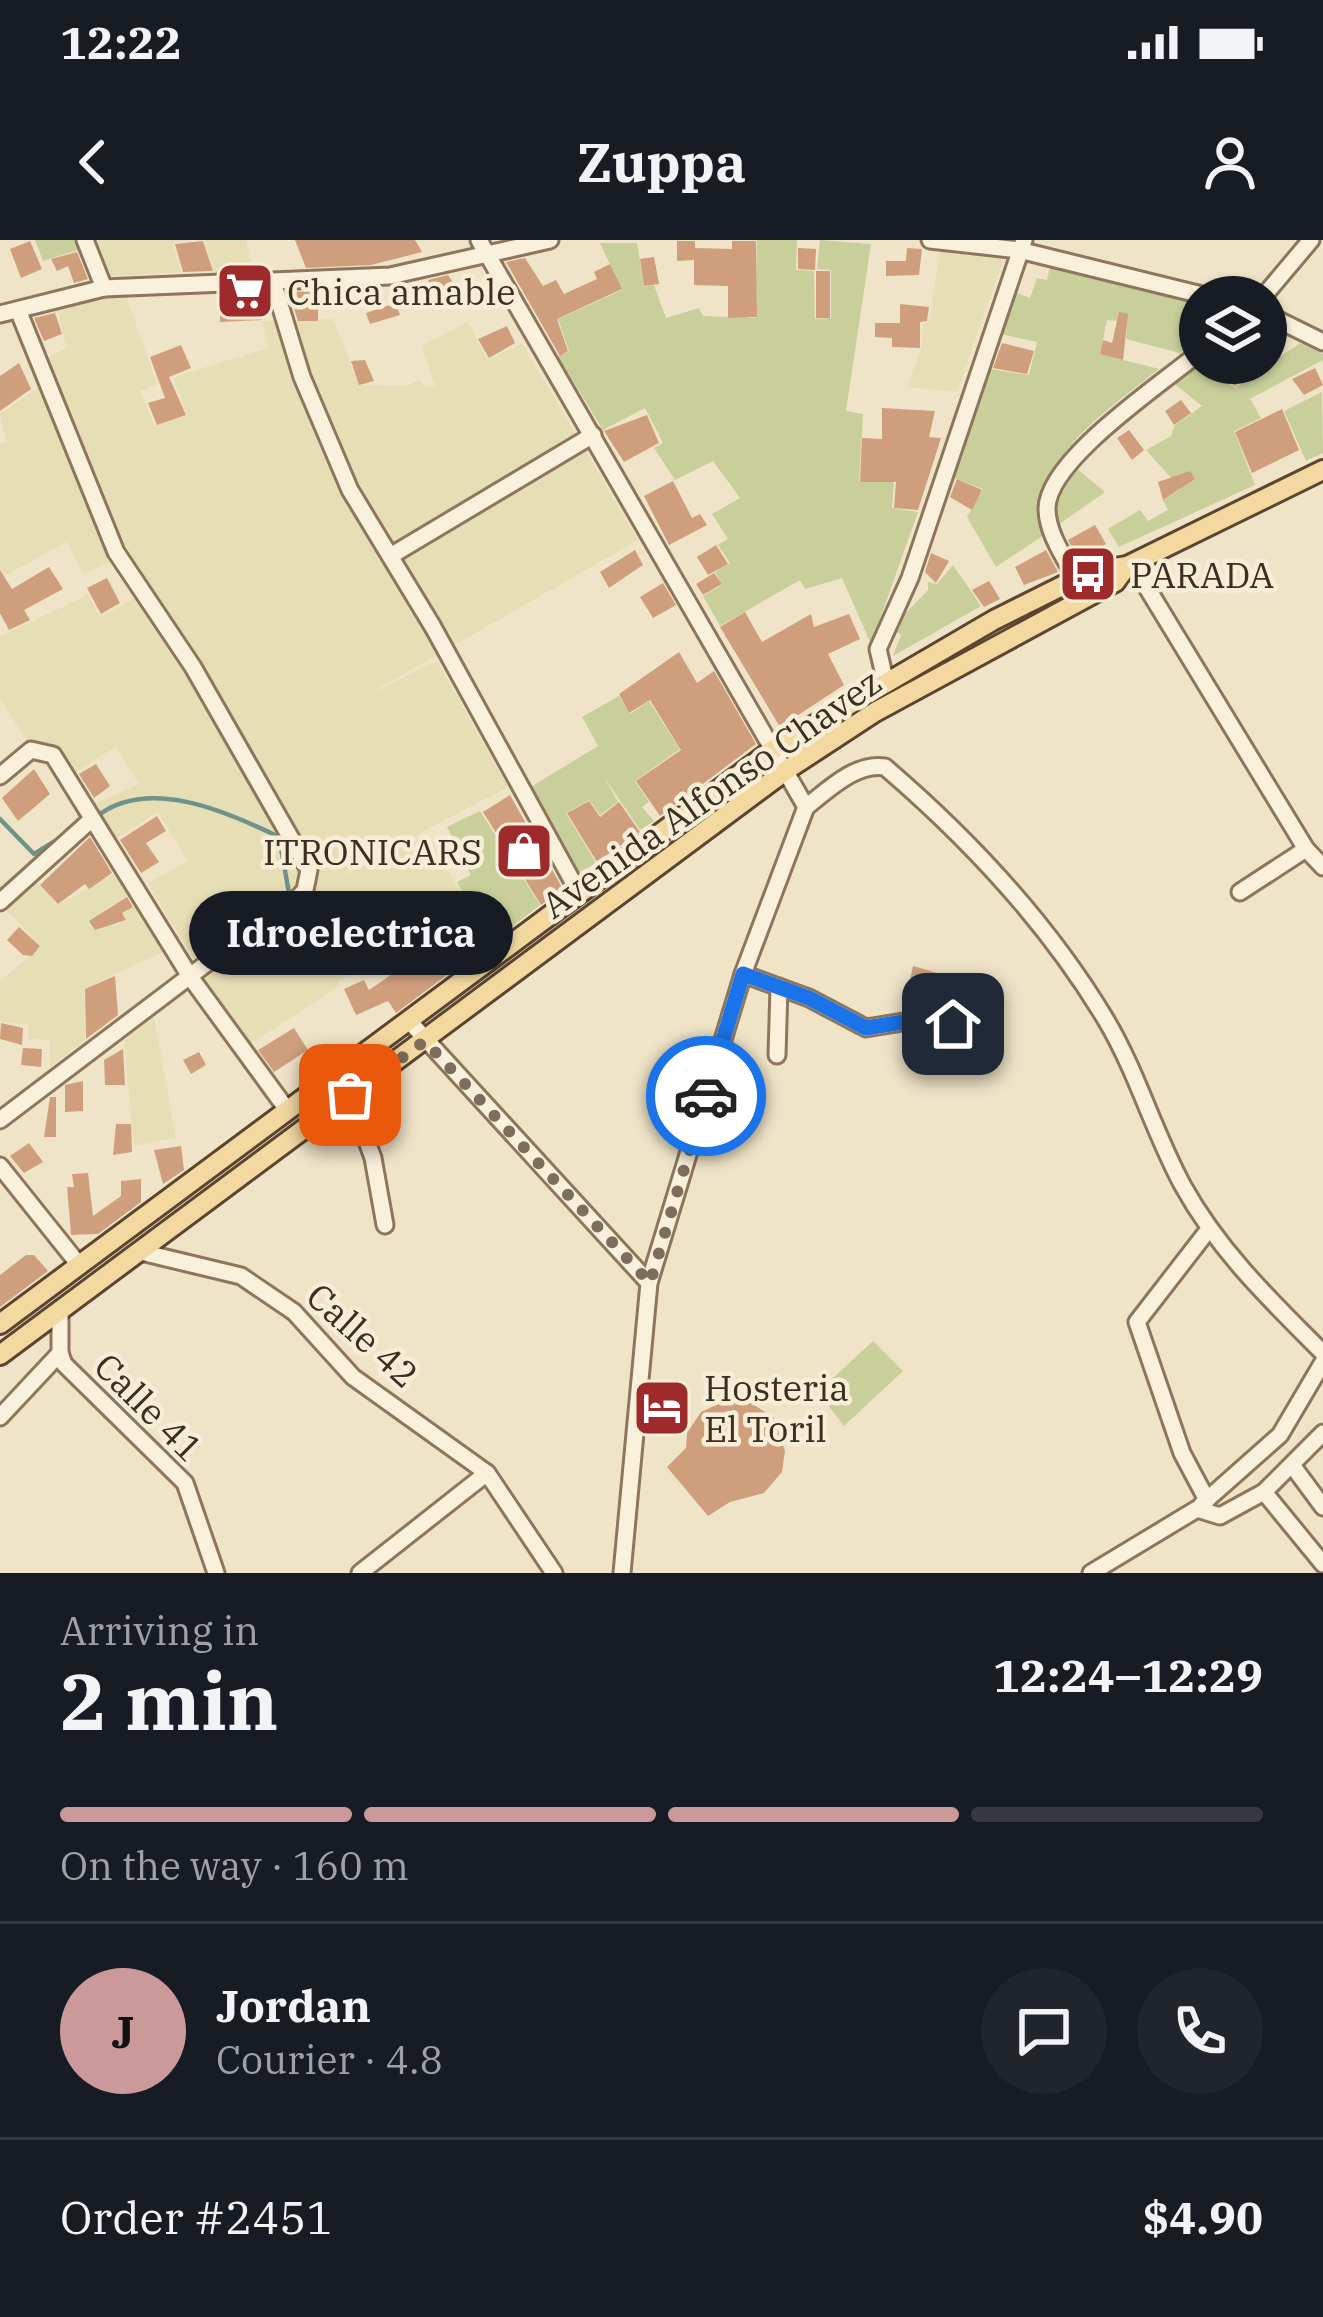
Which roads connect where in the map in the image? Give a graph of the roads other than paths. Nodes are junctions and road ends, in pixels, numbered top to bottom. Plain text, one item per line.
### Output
1 (85, 240) edge
2 (550, 240) edge
3 (930, 240) edge
4 (1311, 240) edge
5 (1022, 245) edge
6 (483, 247) edge
7 (1281, 276) edge
8 (273, 281) junction
9 (104, 288) junction
10 (1179, 288) edge
11 (18, 310) junction
12 (0, 314) edge
13 (1287, 324) edge
14 (1323, 342) edge
15 (1179, 369) edge
16 (593, 435) junction
17 (1323, 470) edge
18 (392, 555) junction
19 (1129, 564) junction
20 (1076, 579) junction
21 (885, 679) junction
22 (775, 748) junction
23 (788, 770) junction
24 (0, 776) edge
25 (806, 807) junction
26 (92, 819) junction
27 (1306, 849) junction
28 (1323, 867) edge
29 (1240, 892) dead end
30 (579, 893) junction
31 (0, 902) edge
32 (743, 974) junction
33 (191, 978) junction
34 (779, 987) junction
35 (409, 1021) junction
36 (986, 1031) dead end
37 (425, 1041) junction
38 (777, 1055) dead end
39 (350, 1095) junction
40 (288, 1111) junction
41 (0, 1120) edge
42 (0, 1166) edge
43 (385, 1225) dead end
44 (1209, 1229) junction
45 (141, 1252) junction
46 (80, 1266) junction
47 (650, 1283) junction
48 (60, 1313) junction
49 (0, 1324) edge
50 (60, 1353) junction
51 (0, 1354) edge
52 (1323, 1358) edge
53 (0, 1417) edge
54 (1323, 1433) edge
55 (1292, 1465) junction
56 (488, 1473) junction
57 (1264, 1492) junction
58 (1198, 1507) junction
59 (1323, 1507) edge
60 (1323, 1564) edge
61 (1115, 1567) edge
62 (216, 1573) edge
63 (359, 1573) edge
64 (554, 1573) edge
65 (622, 1573) edge
66 (1091, 1573) edge

1 - 9 street
2 - 6 street
3 - 5 street
4 - 7 street
5 - 10 street
5 - 21 street
6 - 8 street
6 - 16 street
8 - 9 street
8 - 18 street
9 - 11 street
11 - 12 street
11 - 33 street
13 - 14 street
15 - 20 street
16 - 18 street
16 - 22 street
17 - 19 main road, Avenida Alfonso Chavez
18 - 30 street
19 - 20 main road, Avenida Alfonso Chavez
19 - 23 main road, Avenida Alfonso Chavez
19 - 27 street
20 - 21 main road, Avenida Alfonso Chavez
21 - 22 main road, Avenida Alfonso Chavez
22 - 23 street
22 - 30 main road, Avenida Alfonso Chavez
23 - 25 street
23 - 37 main road, Avenida Alfonso Chavez
24 - 26 street
25 - 32 street
25 - 44 street
26 - 31 street
26 - 33 street
27 - 28 street
27 - 29 street
30 - 35 main road, Avenida Alfonso Chavez
32 - 34 street
32 - 47 street
33 - 40 street
33 - 41 street
34 - 36 street
34 - 38 street
35 - 37 street
35 - 40 main road, Avenida Alfonso Chavez
37 - 39 main road, Avenida Alfonso Chavez
37 - 47 street
39 - 43 street
39 - 45 main road, Avenida Alfonso Chavez
40 - 46 main road, Avenida Alfonso Chavez
42 - 46 street
44 - 52 street
44 - 58 street
45 - 48 main road, Avenida Alfonso Chavez
45 - 56 street, Calle 42
46 - 49 main road, Avenida Alfonso Chavez
47 - 65 street
48 - 50 street
48 - 51 main road, Avenida Alfonso Chavez
50 - 53 street
50 - 62 street, Calle 41
52 - 58 street
54 - 55 street
55 - 57 street
55 - 59 street
56 - 63 street
56 - 64 street, Calle 42
57 - 58 street
57 - 60 street
58 - 61 street
61 - 66 street

